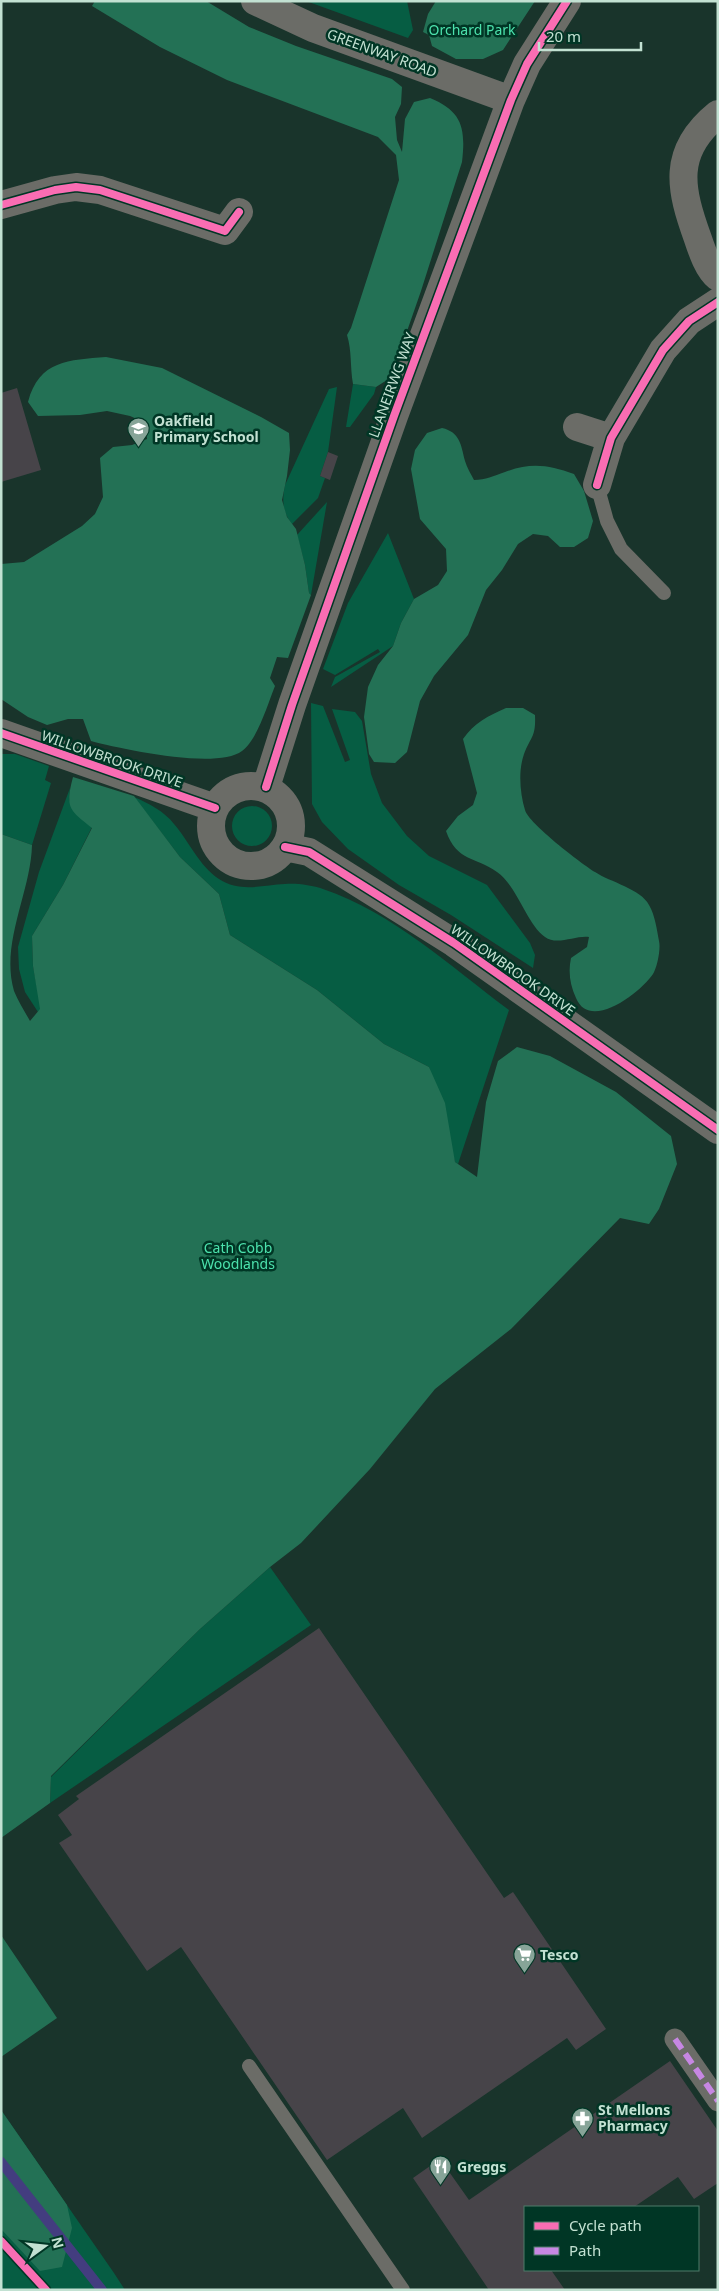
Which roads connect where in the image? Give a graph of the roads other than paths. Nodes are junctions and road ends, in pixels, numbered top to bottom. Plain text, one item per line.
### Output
1 (255, 1) edge
2 (567, 1) edge
3 (511, 100) junction
4 (718, 114) edge
5 (1, 206) edge
6 (239, 212) dead end
7 (718, 276) edge
8 (718, 302) edge
9 (577, 427) dead end
10 (611, 438) junction
11 (597, 485) joint
12 (664, 593) dead end
13 (1, 733) edge
14 (266, 788) junction
15 (215, 808) junction
16 (285, 846) junction
17 (718, 1130) edge
18 (675, 2039) dead end
19 (249, 2066) dead end
20 (718, 2101) edge
21 (403, 2290) edge

1 - 3 street, GREENWAY ROAD
2 - 3 street, LLANEIRWG WAY
3 - 14 street, LLANEIRWG WAY
4 - 7 street
5 - 6 street
8 - 10 street
9 - 10 street
10 - 11 street
11 - 12 lane
13 - 15 street, WILLOWBROOK DRIVE
14 - 15 street
14 - 16 street
15 - 16 street
16 - 17 street, WILLOWBROOK DRIVE
18 - 20 street
19 - 21 lane

